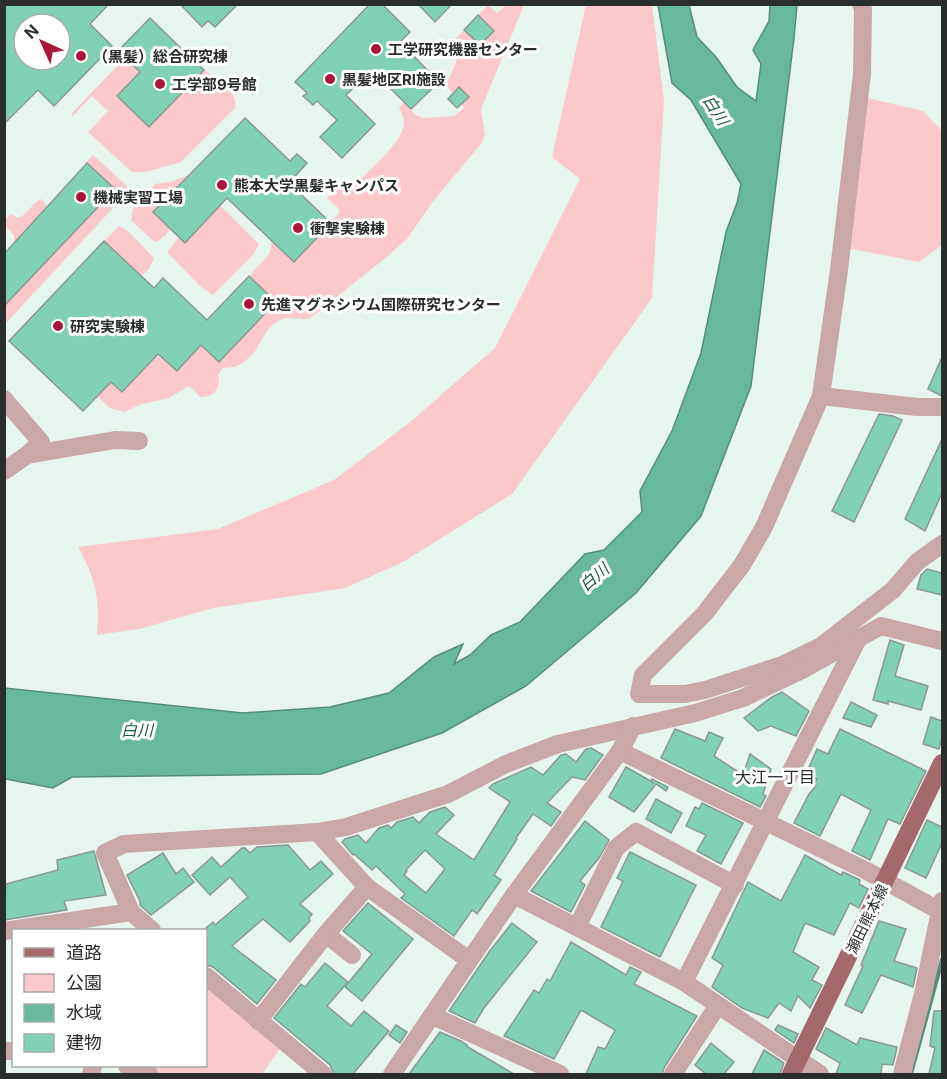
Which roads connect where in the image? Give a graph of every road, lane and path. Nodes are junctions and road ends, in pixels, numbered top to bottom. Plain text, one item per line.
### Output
1 (861, 4) edge
2 (821, 396) junction
3 (4, 399) edge
4 (942, 407) edge
5 (139, 441) dead end
6 (27, 455) junction
7 (4, 471) edge
8 (942, 544) edge
9 (858, 639) junction
10 (942, 641) edge
11 (633, 726) junction
12 (620, 751) junction
13 (942, 763) edge
14 (766, 823) junction
15 (316, 832) junction
16 (885, 880) junction
17 (735, 885) junction
18 (367, 887) junction
19 (514, 895) junction
20 (941, 906) edge
21 (131, 912) junction
22 (577, 927) junction
23 (17, 929) edge
24 (126, 929) edge
25 (151, 929) edge
26 (326, 934) junction
27 (352, 955) dead end
28 (469, 960) junction
29 (207, 977) edge
30 (684, 982) junction
31 (718, 1005) junction
32 (432, 1016) junction
33 (258, 1021) junction
34 (131, 1067) edge
35 (795, 1067) edge
36 (149, 1074) edge
37 (323, 1074) edge
38 (392, 1074) edge
39 (560, 1074) edge
40 (673, 1074) edge
41 (820, 1074) edge
42 (902, 1074) edge

1 - 2 street
2 - 4 street
2 - 8 street
3 - 6 street
5 - 6 street
6 - 7 street
9 - 10 street
9 - 11 street
9 - 14 street
11 - 12 street
11 - 15 street
12 - 14 street
12 - 19 street
13 - 16 main road, 瀬田熊本線
14 - 16 street
14 - 17 street
15 - 18 street
15 - 21 street
16 - 20 street
16 - 35 main road, 瀬田熊本線
17 - 22 street
17 - 30 street
18 - 26 street
18 - 28 street
19 - 22 street
19 - 28 street
20 - 42 street
21 - 23 street
21 - 24 street
21 - 25 street
22 - 30 street
26 - 27 street
26 - 33 street
28 - 32 street
29 - 33 street
30 - 31 street
31 - 35 street
31 - 40 street
32 - 38 street
32 - 39 street
33 - 37 street
34 - 36 street
35 - 41 street

